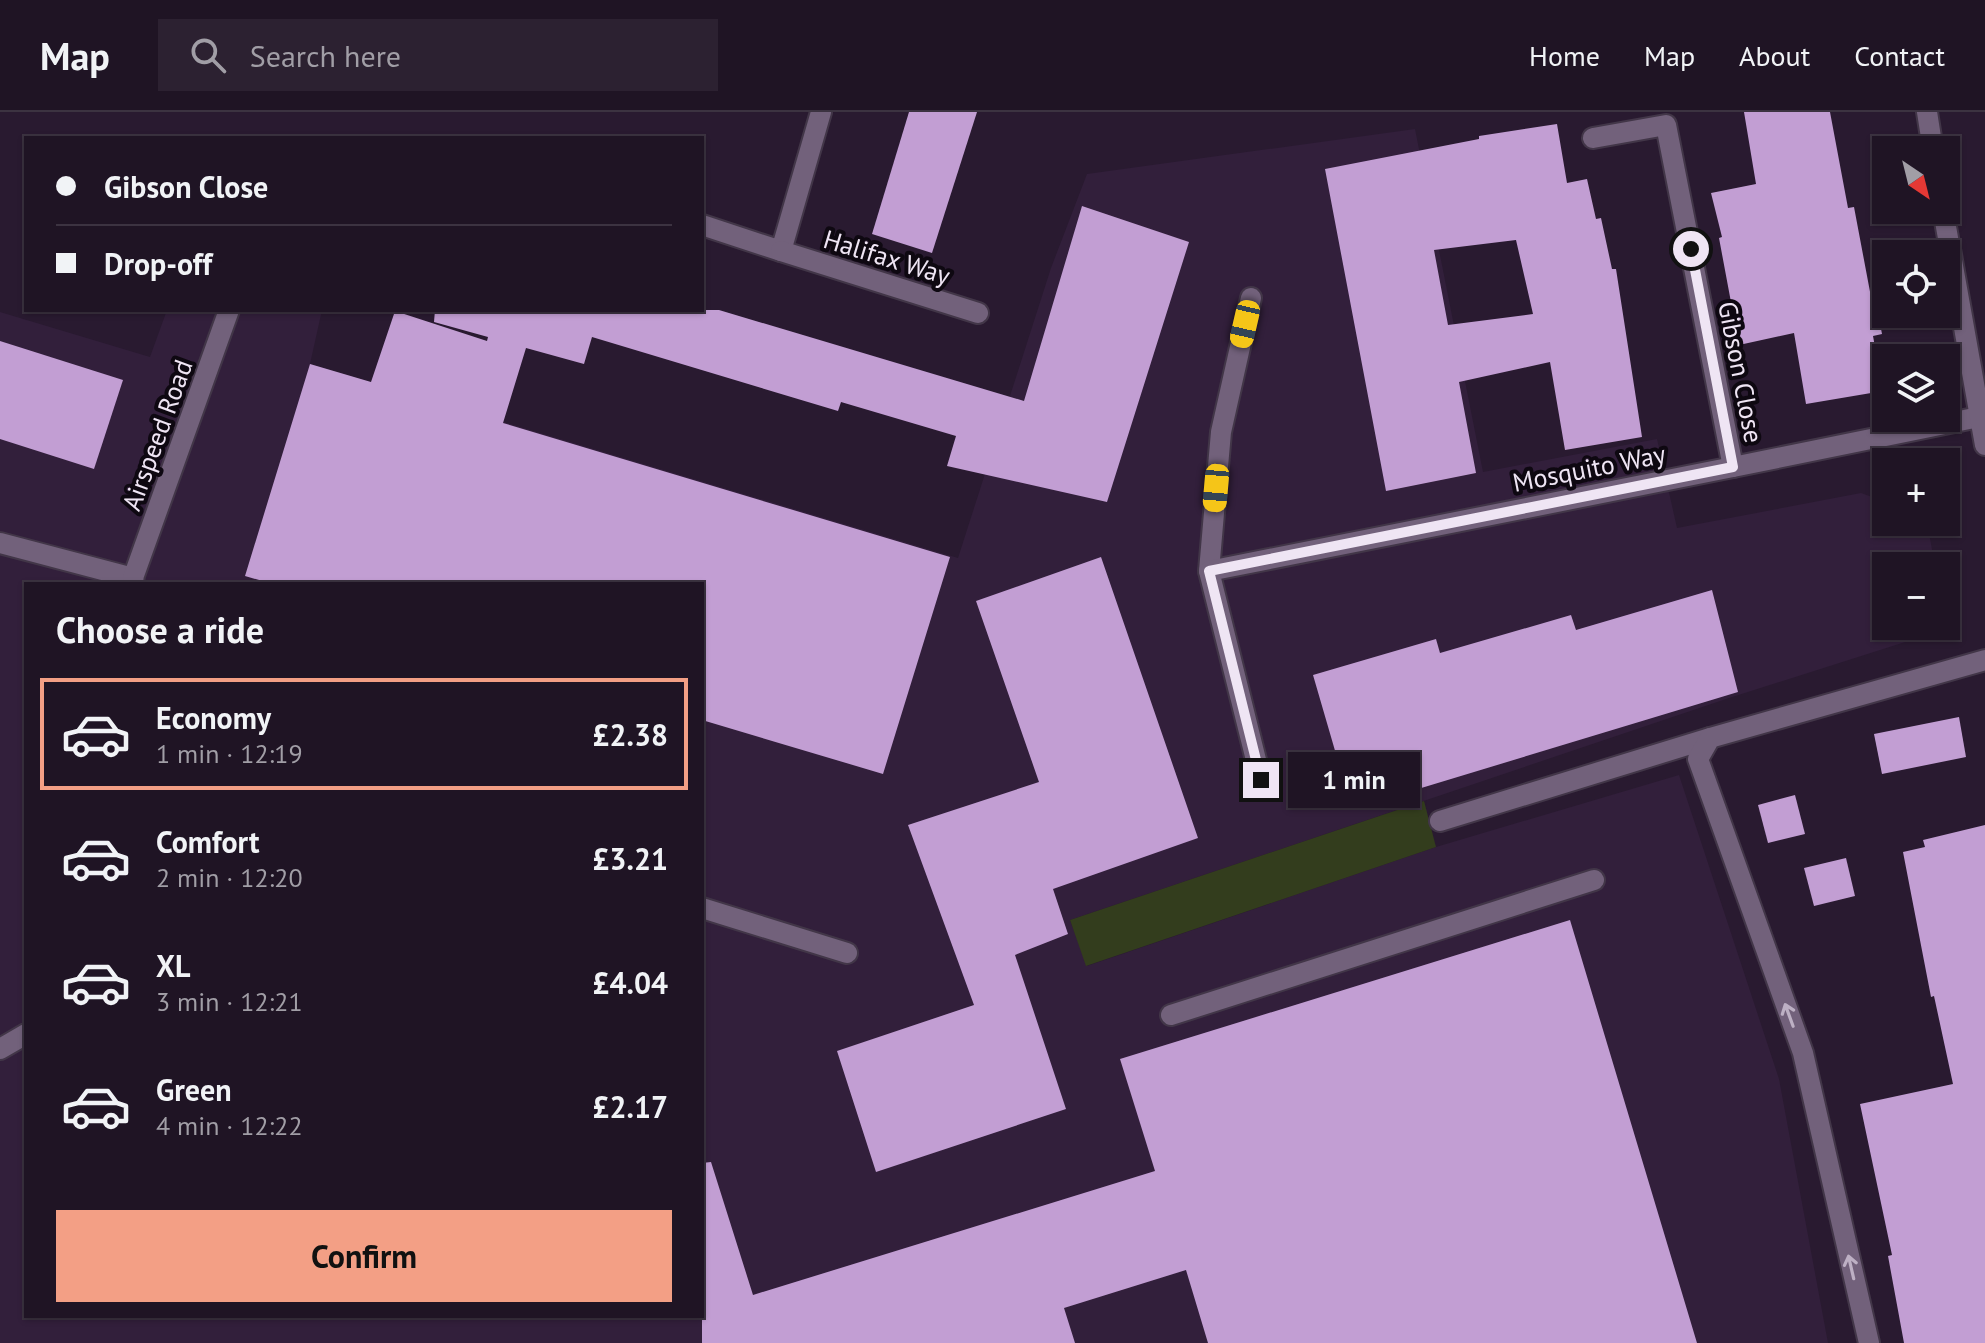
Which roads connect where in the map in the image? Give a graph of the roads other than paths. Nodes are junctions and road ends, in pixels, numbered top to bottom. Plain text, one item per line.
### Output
1 (821, 112) edge
2 (1927, 112) edge
3 (1931, 136) edge
4 (1593, 138) dead end
5 (1946, 224) edge
6 (704, 226) edge
7 (781, 251) junction
8 (1251, 298) dead end
9 (228, 312) edge
10 (978, 313) dead end
11 (1983, 432) edge
12 (1733, 467) junction
13 (0, 543) edge
14 (1209, 571) junction
15 (134, 581) edge
16 (1985, 660) edge
17 (1710, 738) junction
18 (1261, 780) dead end
19 (1440, 821) dead end
20 (1594, 880) dead end
21 (704, 909) edge
22 (847, 953) dead end
23 (1171, 1015) dead end
24 (24, 1035) edge
25 (0, 1049) edge
26 (1869, 1343) edge

1 - 7 street, Halifax Way
2 - 3 street
4 - 12 street, Gibson Close
5 - 11 street
6 - 7 street, Halifax Way
7 - 10 street, Halifax Way
8 - 14 street
9 - 15 street, Airspeed Road
11 - 12 street, Mosquito Way
12 - 14 street, Mosquito Way
13 - 15 street, Airspeed Road
14 - 18 street
16 - 17 street
17 - 19 street
26 -> 17 street
20 - 23 street
21 - 22 street
24 - 25 street

